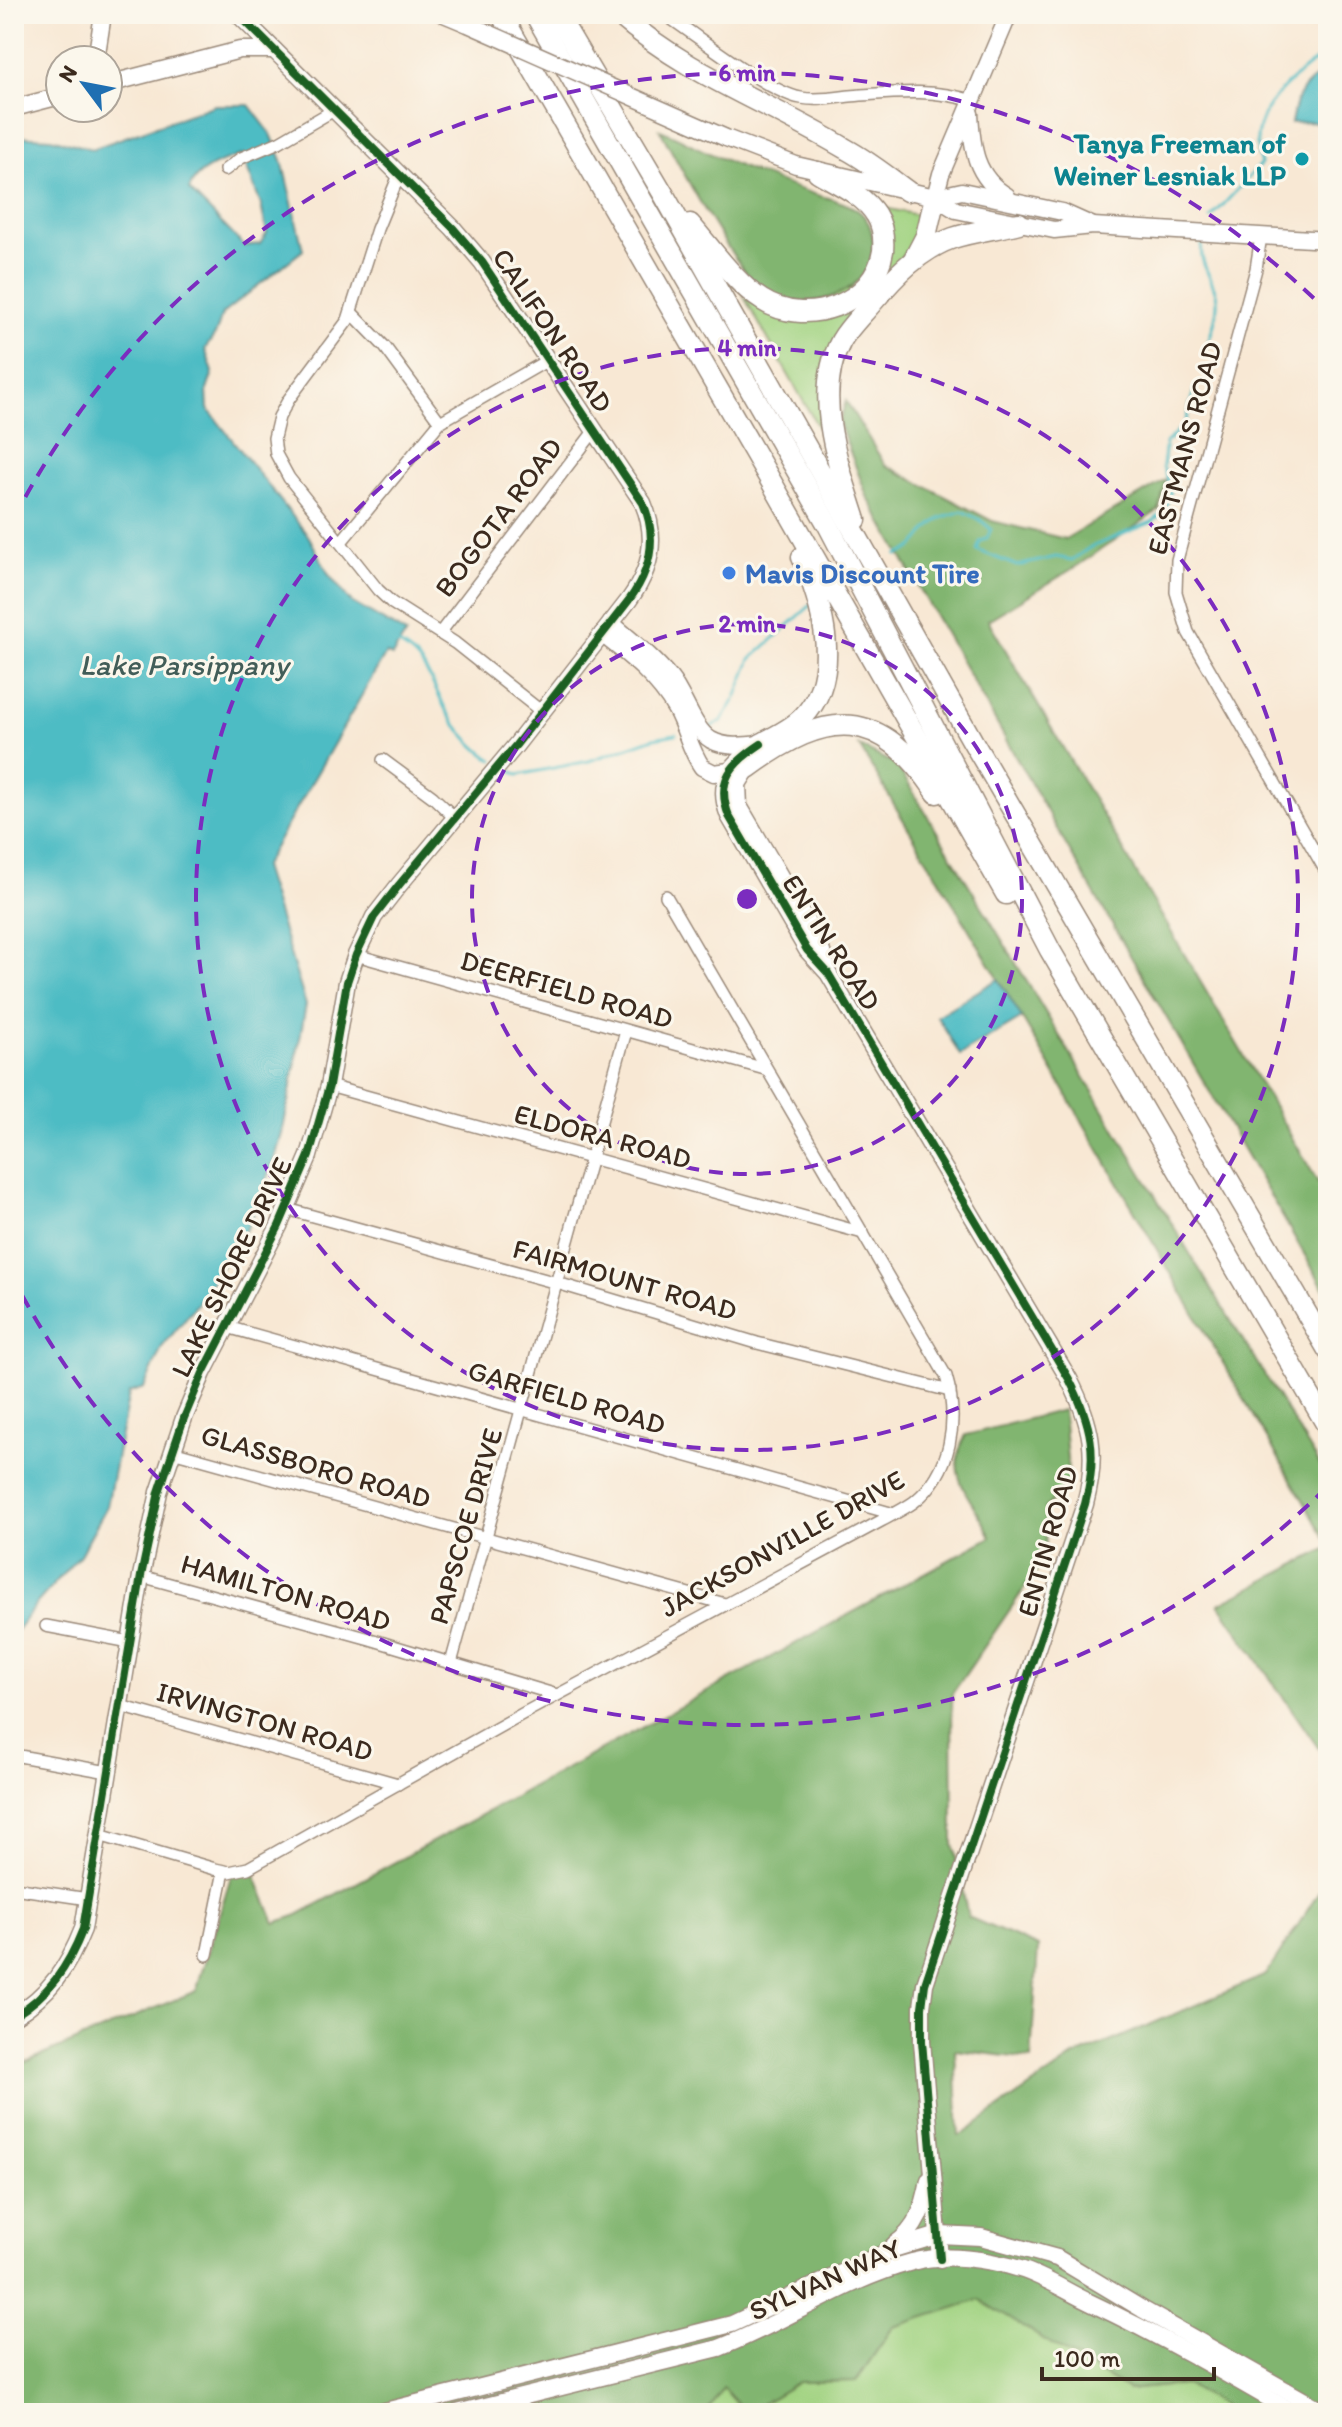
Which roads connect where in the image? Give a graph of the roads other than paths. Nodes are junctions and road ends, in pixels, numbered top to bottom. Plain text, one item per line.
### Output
1 (103, 14) edge
2 (238, 14) edge
3 (444, 14) edge
4 (501, 14) edge
5 (535, 14) edge
6 (557, 14) edge
7 (618, 14) edge
8 (664, 14) edge
9 (1009, 14) edge
10 (98, 44) edge
11 (274, 50) junction
12 (124, 80) edge
13 (44, 100) edge
14 (971, 104) junction
15 (14, 108) edge
16 (334, 110) junction
17 (225, 170) dead end
18 (818, 172) junction
19 (399, 175) junction
20 (907, 191) junction
21 (664, 195) junction
22 (935, 197) junction
23 (1019, 213) junction
24 (1261, 236) junction
25 (1328, 240) edge
26 (914, 259) junction
27 (351, 312) junction
28 (548, 360) junction
29 (440, 422) junction
30 (595, 430) junction
31 (764, 469) junction
32 (341, 542) junction
33 (867, 558) junction
34 (650, 560) joint
35 (607, 628) junction
36 (440, 633) junction
37 (542, 712) junction
38 (761, 744) junction
39 (383, 760) dead end
40 (738, 770) junction
41 (455, 818) junction
42 (972, 832) junction
43 (1328, 875) edge
44 (666, 896) dead end
45 (1050, 950) junction
46 (356, 955) junction
47 (626, 1031) junction
48 (765, 1069) junction
49 (329, 1086) junction
50 (591, 1157) junction
51 (287, 1209) junction
52 (863, 1233) junction
53 (557, 1283) junction
54 (227, 1327) junction
55 (1328, 1350) edge
56 (950, 1391) junction
57 (522, 1409) junction
58 (1328, 1427) edge
59 (172, 1451) junction
60 (894, 1514) junction
61 (487, 1538) junction
62 (141, 1576) junction
63 (725, 1604) junction
64 (46, 1626) dead end
65 (130, 1642) junction
66 (451, 1663) junction
67 (557, 1695) junction
68 (120, 1706) junction
69 (14, 1755) edge
70 (108, 1772) junction
71 (398, 1784) junction
72 (99, 1835) junction
73 (224, 1871) junction
74 (14, 1888) edge
75 (88, 1899) junction
76 (207, 1955) dead end
77 (14, 2016) edge
78 (933, 2163) junction
79 (939, 2235) junction
80 (882, 2254) junction
81 (940, 2259) junction
82 (1237, 2371) junction
83 (377, 2413) edge
84 (457, 2413) edge
85 (1294, 2413) edge
86 (1326, 2413) edge

1 - 10 street
2 - 11 street, CALIFON ROAD
3 - 18 street, bridge
4 - 31 highway
5 - 45 highway
6 - 21 highway
7 - 20 highway
8 - 14 street
9 - 14 street
11 - 12 street
11 - 16 street, CALIFON ROAD
13 - 15 street
14 - 22 street
14 - 23 street
16 - 17 street
16 - 19 street, CALIFON ROAD
18 - 20 street
18 - 21 highway
19 - 27 street
19 - 28 street, CALIFON ROAD
20 - 22 street
21 - 33 highway
22 - 23 street
22 - 26 highway
23 - 24 street
23 - 26 highway
24 - 25 street
24 - 43 street, EASTMANS ROAD
26 - 33 highway
27 - 29 street
27 - 32 street
28 - 29 street
28 - 30 street, CALIFON ROAD
29 - 32 street
30 - 34 street, CALIFON ROAD
30 - 36 street, BOGOTA ROAD
31 - 38 highway
31 - 42 highway
32 - 36 street
33 - 55 highway
34 - 35 street, LAKE SHORE DRIVE
35 - 37 street, LAKE SHORE DRIVE
35 - 38 street
35 - 40 street
36 - 37 street
37 - 41 street, LAKE SHORE DRIVE
38 - 40 street
39 - 41 street
40 - 42 highway
40 - 78 street, ENTIN ROAD
41 - 46 street, LAKE SHORE DRIVE
42 - 45 highway
44 - 48 street, JACKSONVILLE DRIVE
45 - 58 highway
46 - 47 street, DEERFIELD ROAD
46 - 49 street, LAKE SHORE DRIVE
47 - 48 street, DEERFIELD ROAD
47 - 50 street, PAPSCOE DRIVE
48 - 52 street, JACKSONVILLE DRIVE
49 - 50 street, ELDORA ROAD
49 - 51 street, LAKE SHORE DRIVE
50 - 52 street, ELDORA ROAD
50 - 53 street, PAPSCOE DRIVE
51 - 53 street, FAIRMOUNT ROAD
51 - 54 street, LAKE SHORE DRIVE
52 - 56 street, JACKSONVILLE DRIVE
53 - 56 street, FAIRMOUNT ROAD
53 - 57 street, PAPSCOE DRIVE
54 - 57 street, GARFIELD ROAD
54 - 59 street, LAKE SHORE DRIVE
56 - 60 street, JACKSONVILLE DRIVE
57 - 60 street, GARFIELD ROAD
57 - 61 street, PAPSCOE DRIVE
59 - 61 street, GLASSBORO ROAD
59 - 62 street, LAKE SHORE DRIVE
60 - 63 street, JACKSONVILLE DRIVE
61 - 63 street, GLASSBORO ROAD
61 - 66 street, PAPSCOE DRIVE
62 - 65 street, LAKE SHORE DRIVE
62 - 66 street, HAMILTON ROAD
63 - 67 street, JACKSONVILLE DRIVE
64 - 65 street
65 - 68 street, LAKE SHORE DRIVE
66 - 67 street, HAMILTON ROAD
67 - 71 street, JACKSONVILLE DRIVE
68 - 70 street, LAKE SHORE DRIVE
68 - 71 street, IRVINGTON ROAD
69 - 70 street
70 - 72 street, LAKE SHORE DRIVE
71 - 73 street, JACKSONVILLE DRIVE
72 - 73 street
72 - 75 street, LAKE SHORE DRIVE
73 - 76 street
74 - 75 street
75 - 77 street, LAKE SHORE DRIVE
78 - 79 street, ENTIN ROAD
78 - 80 street
79 - 80 street, SYLVAN WAY
79 - 81 street, ENTIN ROAD
79 - 82 street, SYLVAN WAY
80 - 83 street, SYLVAN WAY
81 - 82 street, SYLVAN WAY
81 - 84 street, SYLVAN WAY
82 - 85 street, SYLVAN WAY
82 - 86 street, SYLVAN WAY

